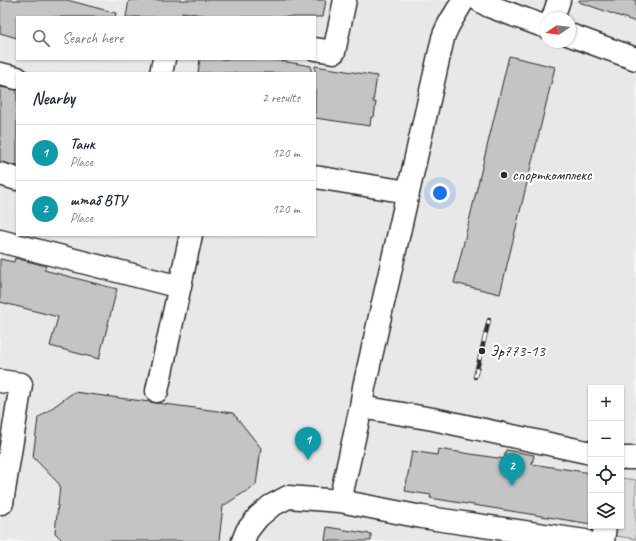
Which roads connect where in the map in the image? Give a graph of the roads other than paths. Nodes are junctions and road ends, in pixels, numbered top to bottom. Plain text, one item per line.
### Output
1 (345, 0) edge
2 (463, 0) edge
3 (479, 0) edge
4 (559, 0) edge
5 (555, 12) edge
6 (540, 25) edge
7 (576, 37) edge
8 (316, 49) edge
9 (636, 59) edge
10 (164, 60) edge
11 (161, 72) edge
12 (0, 74) edge
13 (16, 78) edge
14 (0, 174) edge
15 (316, 177) edge
16 (16, 178) edge
17 (408, 192) junction
18 (191, 236) edge
19 (0, 241) edge
20 (180, 288) junction
21 (0, 381) edge
22 (157, 391) dead end
23 (361, 407) junction
24 (588, 452) edge
25 (624, 458) edge
26 (636, 458) edge
27 (340, 501) junction
28 (0, 503) edge
29 (604, 529) edge
30 (243, 541) edge
31 (585, 541) edge
32 (602, 541) edge

1 - 8 lane
2 - 17 lane
3 - 6 lane
4 - 5 lane
7 - 9 lane
10 - 11 lane
12 - 13 lane
14 - 16 lane
15 - 17 lane
17 - 23 lane
18 - 20 lane
19 - 20 lane
20 - 22 lane
21 - 28 lane
23 - 24 lane
23 - 27 lane
25 - 26 lane
27 - 30 lane
27 - 31 lane
29 - 32 lane

